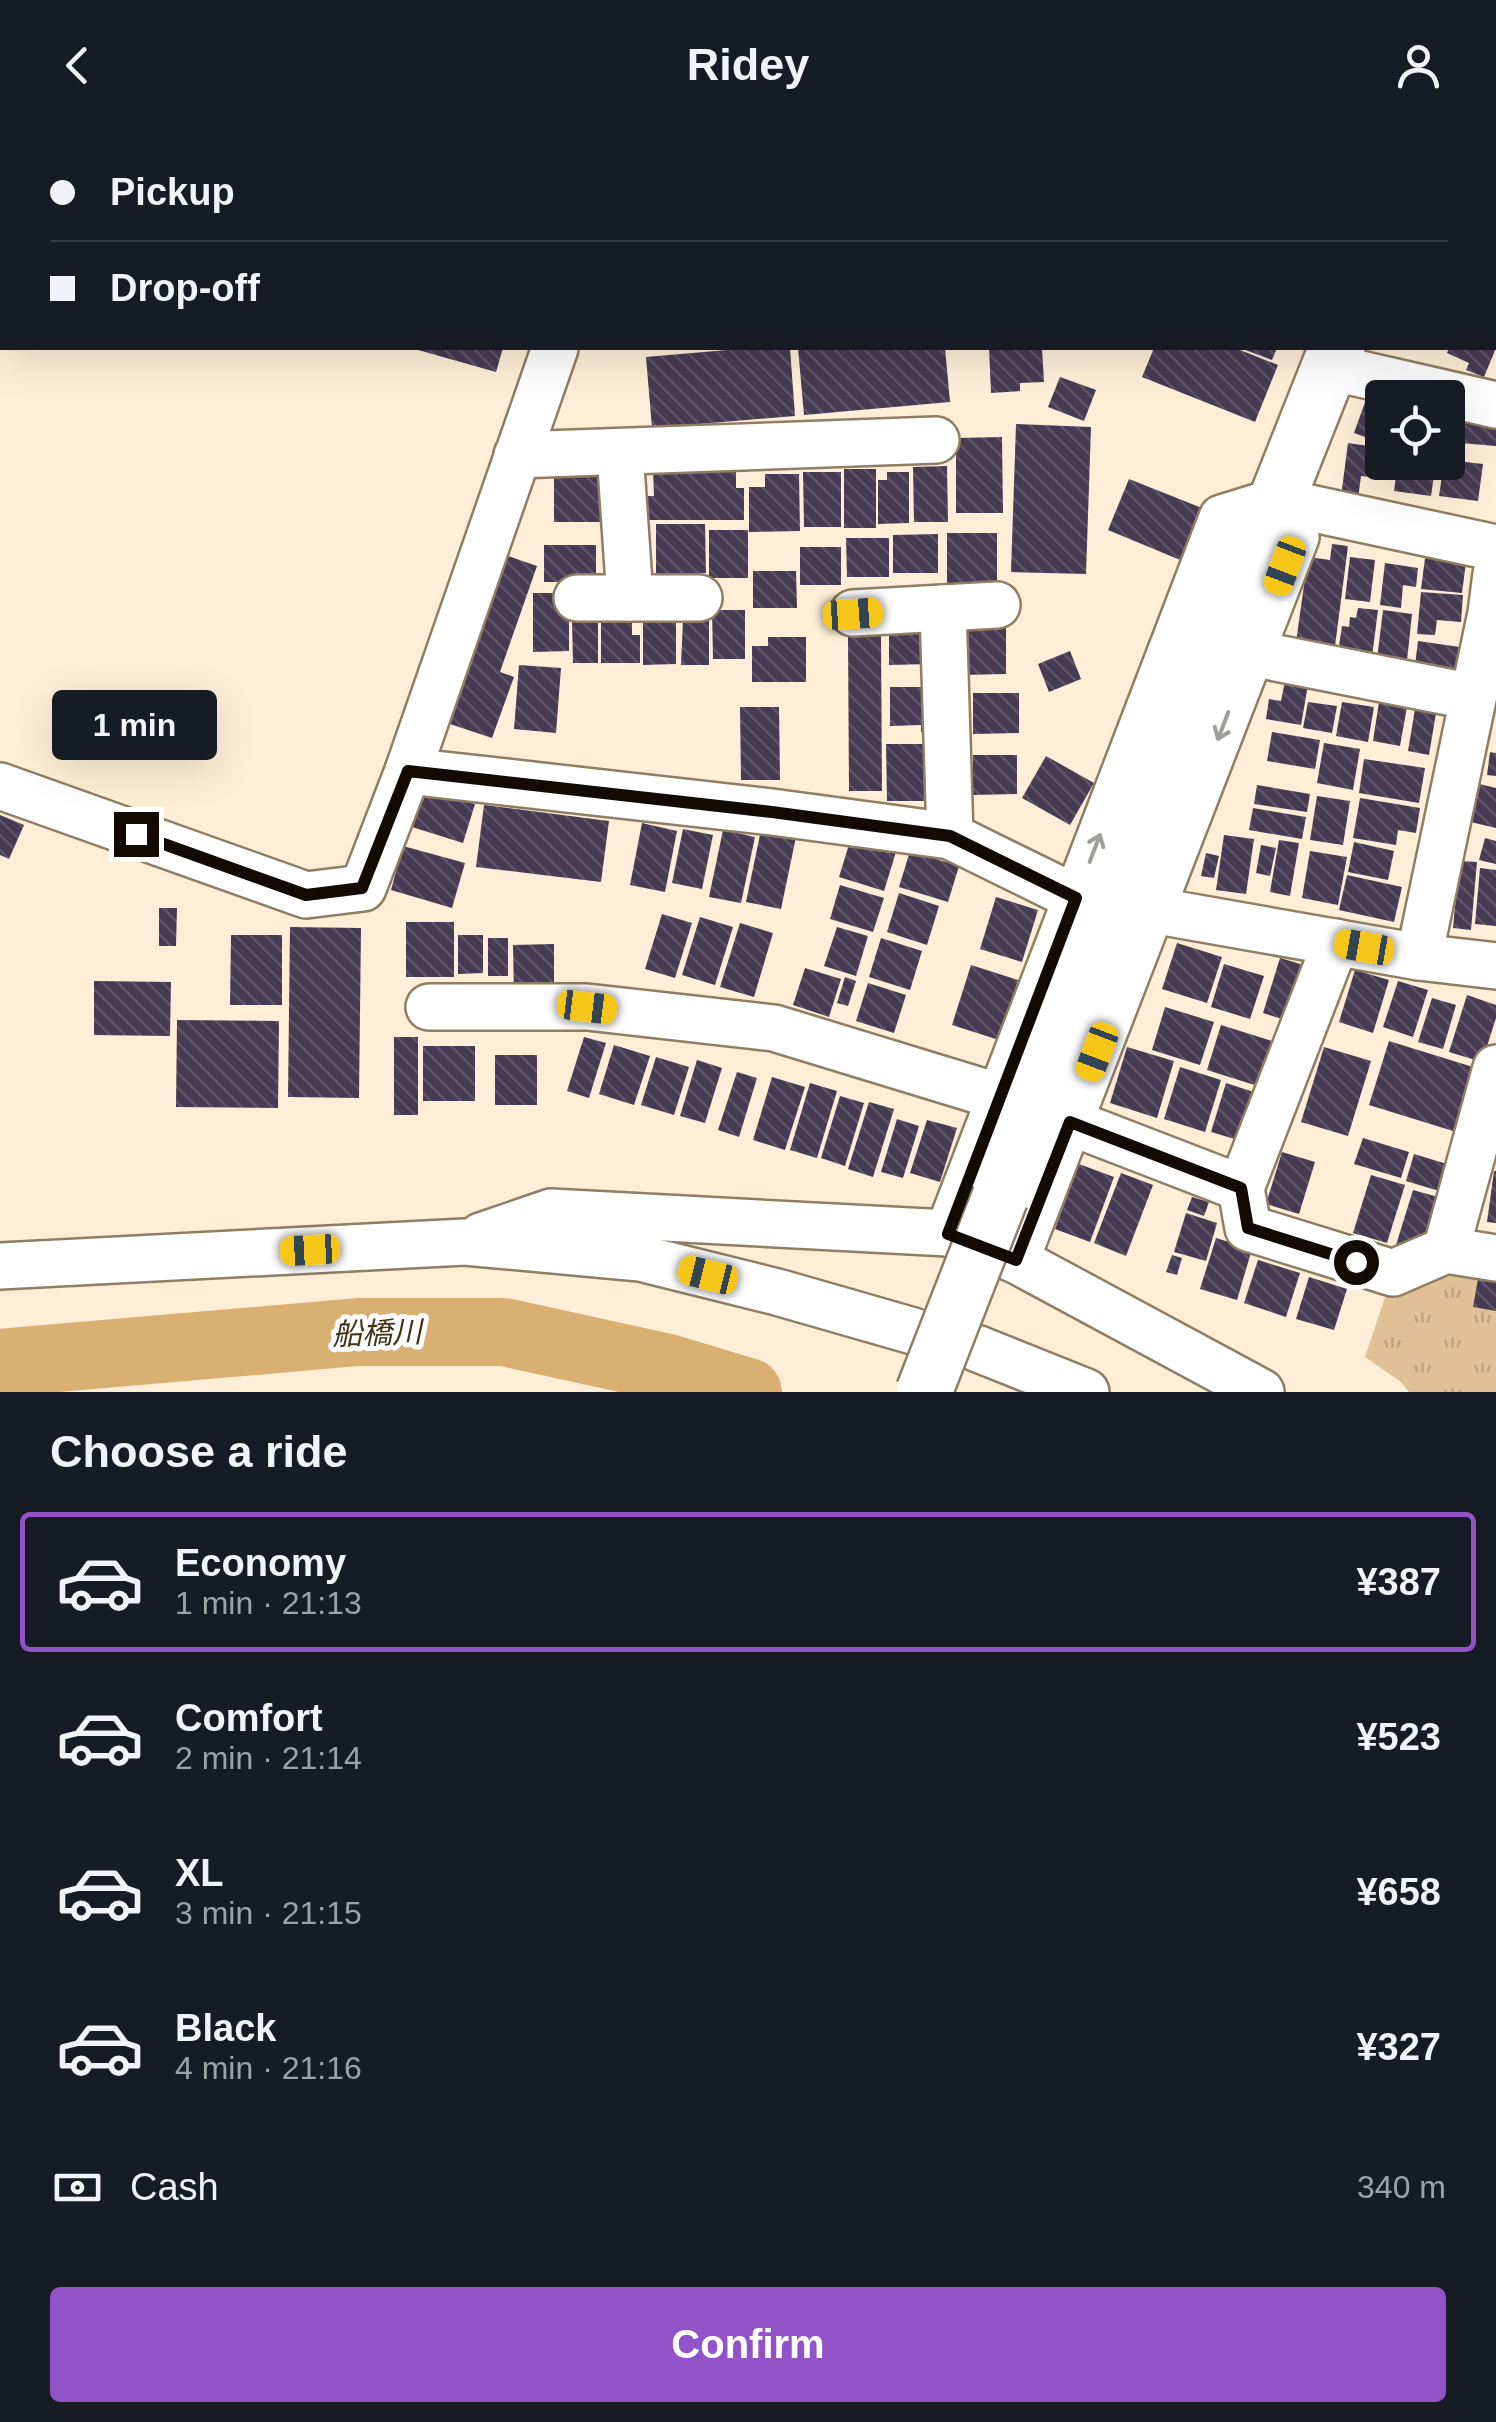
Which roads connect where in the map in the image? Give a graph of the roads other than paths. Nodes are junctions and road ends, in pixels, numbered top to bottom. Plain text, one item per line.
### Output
1 (554, 350) edge
2 (1334, 357) edge
3 (1496, 405) edge
4 (936, 440) dead end
5 (620, 452) junction
6 (517, 455) junction
7 (1286, 519) junction
8 (1496, 548) edge
9 (578, 598) dead end
10 (630, 598) junction
11 (699, 598) dead end
12 (1494, 600) edge
13 (998, 605) dead end
14 (943, 608) junction
15 (853, 614) dead end
16 (1252, 654) junction
17 (1474, 696) junction
18 (408, 771) junction
19 (0, 786) edge
20 (950, 836) junction
21 (1076, 898) junction
22 (1152, 910) junction
23 (1336, 942) junction
24 (1419, 956) junction
25 (1496, 966) edge
26 (429, 1007) dead end
27 (1495, 1078) edge
28 (1000, 1097) junction
29 (1070, 1122) junction
30 (1241, 1188) junction
31 (948, 1234) junction
32 (465, 1242) junction
33 (1446, 1250) junction
34 (1496, 1258) edge
35 (1016, 1260) junction
36 (0, 1266) edge
37 (913, 1331) dead end
38 (976, 1348) dead end
39 (924, 1392) edge
40 (1086, 1392) edge
41 (1261, 1392) edge

1 - 6 street
2 - 3 street
2 - 7 street
4 - 5 street
5 - 6 street
5 - 10 street
6 - 18 street
7 - 8 street
7 - 16 street
21 -> 7 street
7 - 39 street, bridge
9 - 10 street
10 - 11 street
12 - 17 street
13 - 14 street
14 - 15 street
14 - 20 street
16 - 17 street
16 -> 22 street
17 - 24 street
18 - 19 street
18 - 20 street
20 - 21 street
21 - 28 street
22 - 23 street
22 - 29 street
23 - 24 street
23 - 30 street
24 - 25 street
26 - 28 street
27 - 33 street
28 - 31 street
29 - 30 street
29 - 35 street
30 - 33 street
31 - 32 street
31 - 35 street
32 - 36 street
32 - 37 street
33 - 34 street
35 - 41 street
38 - 40 street

